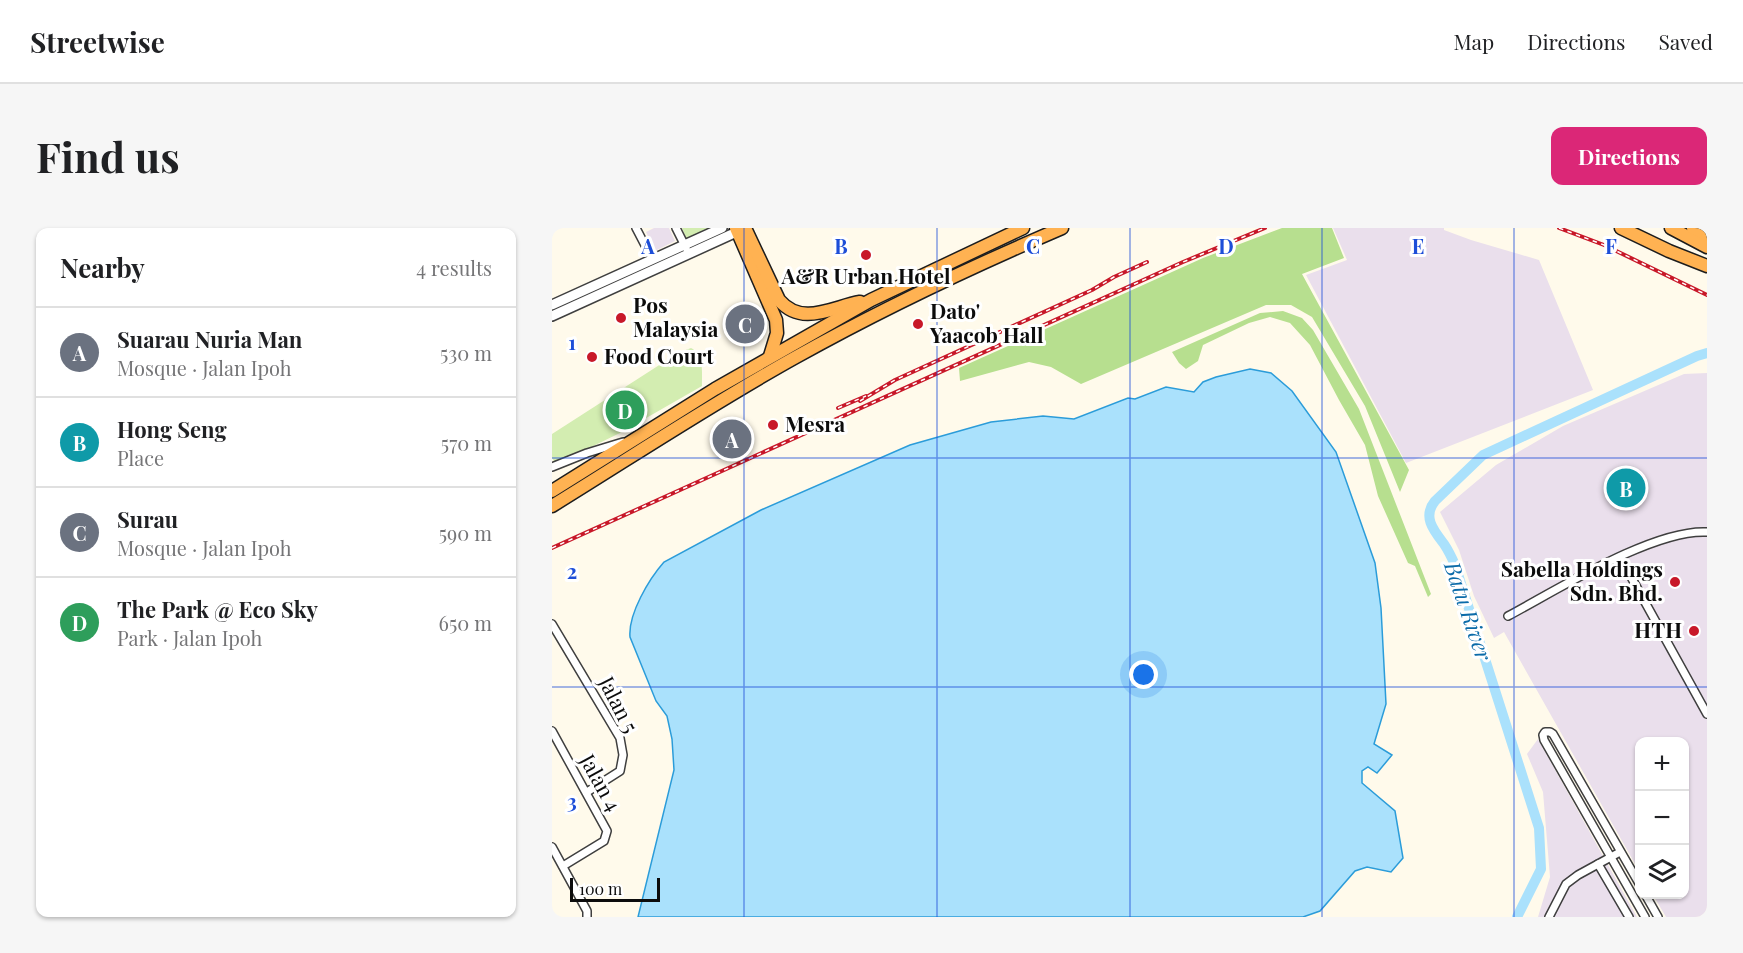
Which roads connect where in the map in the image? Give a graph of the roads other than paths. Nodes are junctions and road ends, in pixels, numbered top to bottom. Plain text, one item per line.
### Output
1 (646, 228) edge
2 (676, 228) edge
3 (722, 228) edge
4 (1023, 228) edge
5 (1061, 228) edge
6 (1623, 228) edge
7 (1671, 228) edge
8 (1693, 228) edge
9 (741, 229) edge
10 (637, 230) edge
11 (1707, 235) edge
12 (1707, 247) edge
13 (686, 249) junction
14 (648, 251) dead end
15 (1707, 266) edge
16 (871, 300) junction
17 (552, 305) edge
18 (552, 316) edge
19 (770, 356) junction
20 (638, 438) junction
21 (552, 467) edge
22 (552, 491) edge
23 (552, 506) edge
24 (1707, 532) edge
25 (1620, 557) junction
26 (1508, 616) dead end
27 (552, 624) edge
28 (1707, 714) edge
29 (552, 731) edge
30 (587, 792) junction
31 (552, 847) edge
32 (1620, 852) junction
33 (1610, 857) junction
34 (1598, 864) junction
35 (563, 866) junction
36 (1635, 877) edge
37 (1648, 899) edge
38 (587, 917) edge
39 (1549, 917) edge
40 (1629, 917) edge
41 (1645, 917) edge
42 (1658, 917) edge

1 - 10 street
2 - 13 street
3 - 13 street
4 - 16 highway
5 - 23 highway
6 - 15 highway
7 - 12 highway
8 - 11 highway
9 - 13 street
9 - 16 highway
9 - 19 highway
10 - 14 street
13 - 17 street
13 - 18 street
16 - 19 highway
19 - 20 highway
20 - 21 street
20 - 22 highway
24 - 25 street
25 - 26 street
25 - 28 street
27 - 30 street, Jalan 5
29 - 30 street, Jalan 4
30 - 35 street, Jalan 4
31 - 35 street
32 - 33 street
32 - 33 street
32 - 36 street
33 - 34 street
33 - 41 street
34 - 39 street
34 - 40 street
35 - 38 street
37 - 42 street

